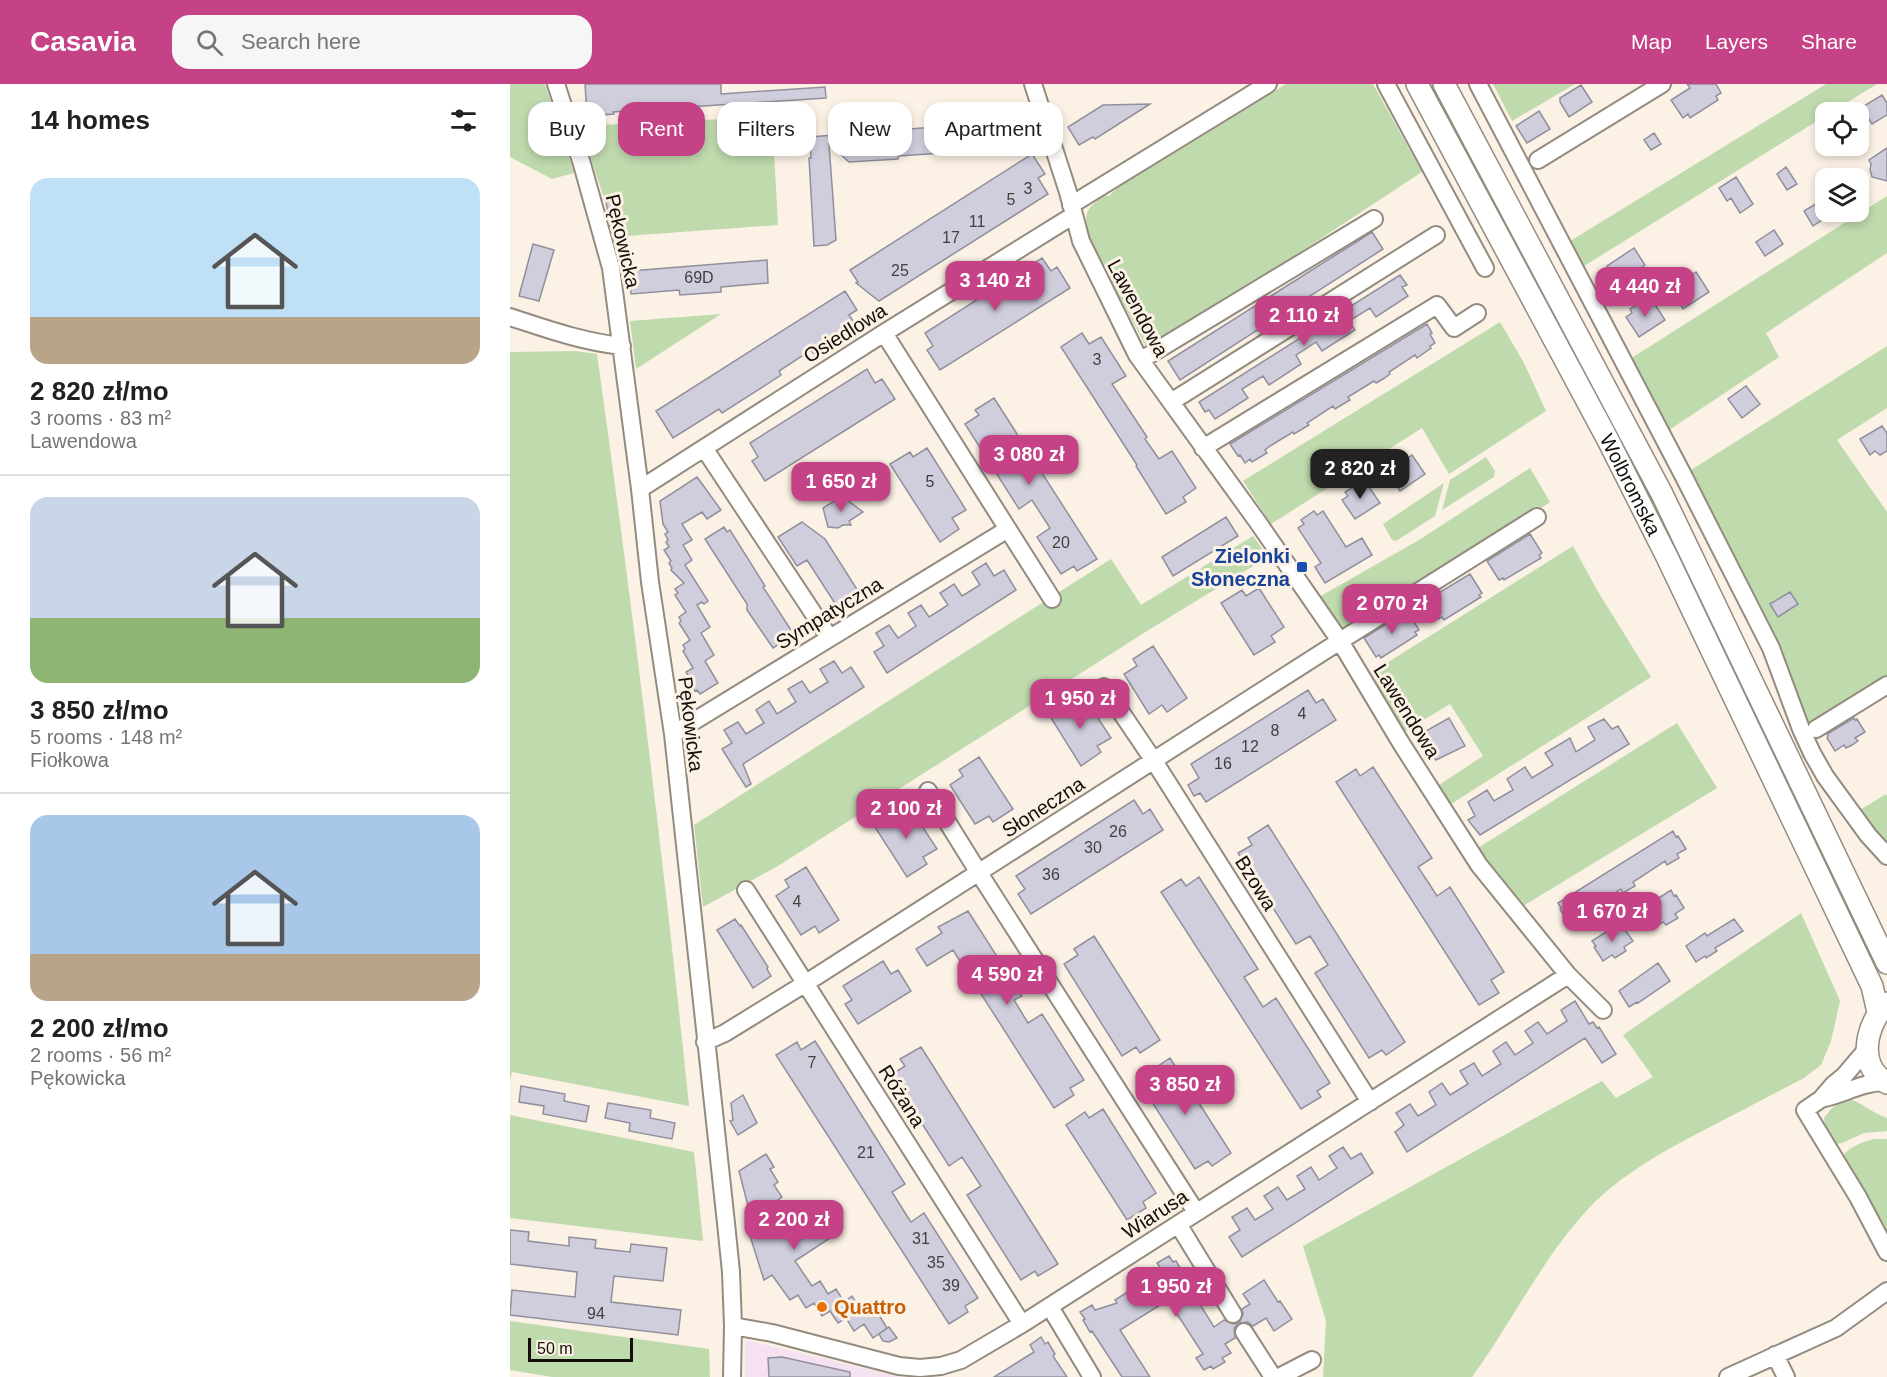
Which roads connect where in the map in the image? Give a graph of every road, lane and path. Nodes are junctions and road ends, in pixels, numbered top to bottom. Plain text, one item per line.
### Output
1 (556, 84) edge
2 (1268, 84) edge
3 (1386, 84) edge
4 (1418, 84) edge
5 (1444, 84) edge
6 (1478, 84) edge
7 (1662, 84) edge
8 (1038, 85) edge
9 (1245, 90) edge
10 (1538, 160) dead end
11 (1072, 210) junction
12 (1374, 219) dead end
13 (1436, 235) dead end
14 (1485, 268) dead end
15 (1477, 313) dead end
16 (510, 317) edge
17 (884, 333) junction
18 (622, 346) junction
19 (1141, 360) junction
20 (1171, 402) junction
21 (704, 448) junction
22 (1203, 448) junction
23 (640, 489) junction
24 (1537, 518) dead end
25 (1008, 529) junction
26 (1052, 599) dead end
27 (829, 637) junction
28 (1340, 641) junction
29 (1887, 685) edge
30 (1104, 687) dead end
31 (1816, 729) dead end
32 (673, 734) junction
33 (1154, 761) junction
34 (928, 791) dead end
35 (1887, 856) edge
36 (979, 873) junction
37 (746, 890) dead end
38 (1887, 963) edge
39 (1568, 975) junction
40 (806, 984) junction
41 (1883, 1007) edge
42 (1603, 1010) dead end
43 (705, 1042) junction
44 (1867, 1049) junction
45 (1886, 1082) edge
46 (1821, 1099) junction
47 (1370, 1102) junction
48 (1196, 1212) junction
49 (1178, 1224) junction
50 (1887, 1252) edge
51 (1887, 1291) edge
52 (1050, 1307) junction
53 (1233, 1314) dead end
54 (1022, 1324) junction
55 (733, 1326) junction
56 (1244, 1332) dead end
57 (1775, 1355) junction
58 (1312, 1360) dead end
59 (732, 1377) edge
60 (1092, 1377) edge
61 (1273, 1377) edge
62 (1280, 1377) edge
63 (1728, 1377) edge
64 (1786, 1377) edge

1 - 18 street, Pękowicka
2 - 9 street, Osiedlowa
3 - 14 street
4 - 41 main road, Wolbromska
5 - 38 main road, Wolbromska
6 - 35 street
7 - 10 street
8 - 11 street, Lawendowa
9 - 11 street, Osiedlowa
11 - 17 street, Osiedlowa
11 - 19 street, Lawendowa
12 - 19 street
13 - 20 street
15 - 22 street
16 - 18 street
17 - 21 street, Osiedlowa
17 - 25 street
18 - 23 street, Pękowicka
19 - 20 street, Lawendowa
20 - 22 street, Lawendowa
21 - 23 street, Osiedlowa
21 - 27 street
22 - 28 street, Lawendowa
23 - 32 street, Pękowicka
24 - 28 street, Słoneczna
25 - 26 street
25 - 27 street, Sympatyczna
27 - 32 street, Sympatyczna
28 - 33 street, Słoneczna
28 - 39 street, Lawendowa
29 - 31 street
30 - 33 street, Bzowa
32 - 43 street, Pękowicka
33 - 36 street, Słoneczna
33 - 47 street, Bzowa
34 - 36 street
36 - 40 street, Słoneczna
36 - 48 street
37 - 40 street, Różana
39 - 42 street, Lawendowa
39 - 47 street, Wiarusa
40 - 43 street, Słoneczna
40 - 54 street, Różana
41 - 44 main road
43 - 55 street, Pękowicka
44 - 45 main road
44 - 46 street
45 - 46 street
46 - 50 street
47 - 48 street, Wiarusa
48 - 49 street, Wiarusa
49 - 52 street, Wiarusa
49 - 53 street
51 - 57 street
52 - 54 street, Wiarusa
52 - 60 street
54 - 55 street, Wiarusa
55 - 59 street, Pękowicka
56 - 61 street
57 - 63 street
57 - 64 street
58 - 62 street

